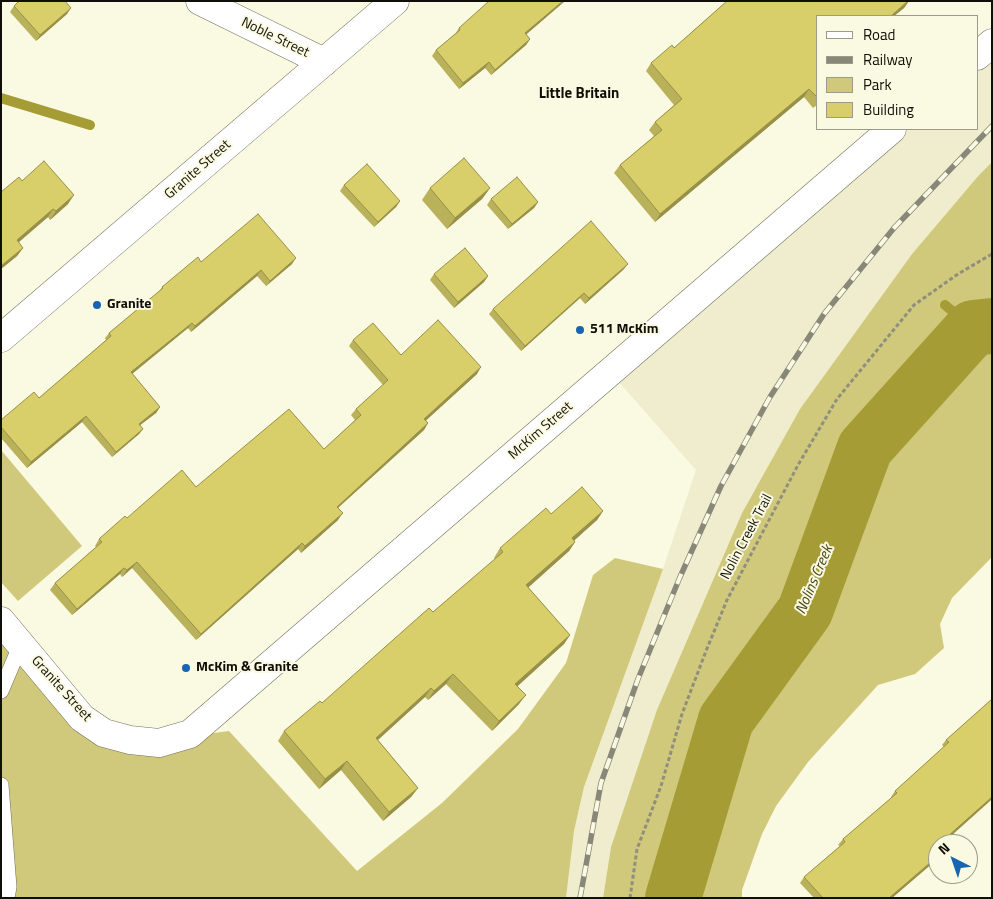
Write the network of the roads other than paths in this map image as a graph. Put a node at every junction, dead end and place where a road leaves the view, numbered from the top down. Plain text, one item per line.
1 (200, 1) edge
2 (395, 1) edge
3 (992, 43) edge
4 (978, 55) edge
5 (324, 62) junction
6 (891, 130) edge
7 (1, 338) edge
8 (1, 621) edge
9 (20, 644) junction
10 (1, 691) edge
11 (190, 734) joint
12 (1, 785) edge
13 (7, 898) edge

1 - 5 street, Noble Street
2 - 5 street, Granite Street
3 - 4 street
5 - 7 street, Granite Street
6 - 11 street, McKim Street
8 - 9 street, Granite Street
9 - 10 lane
9 - 11 street, Granite Street
12 - 13 lane

